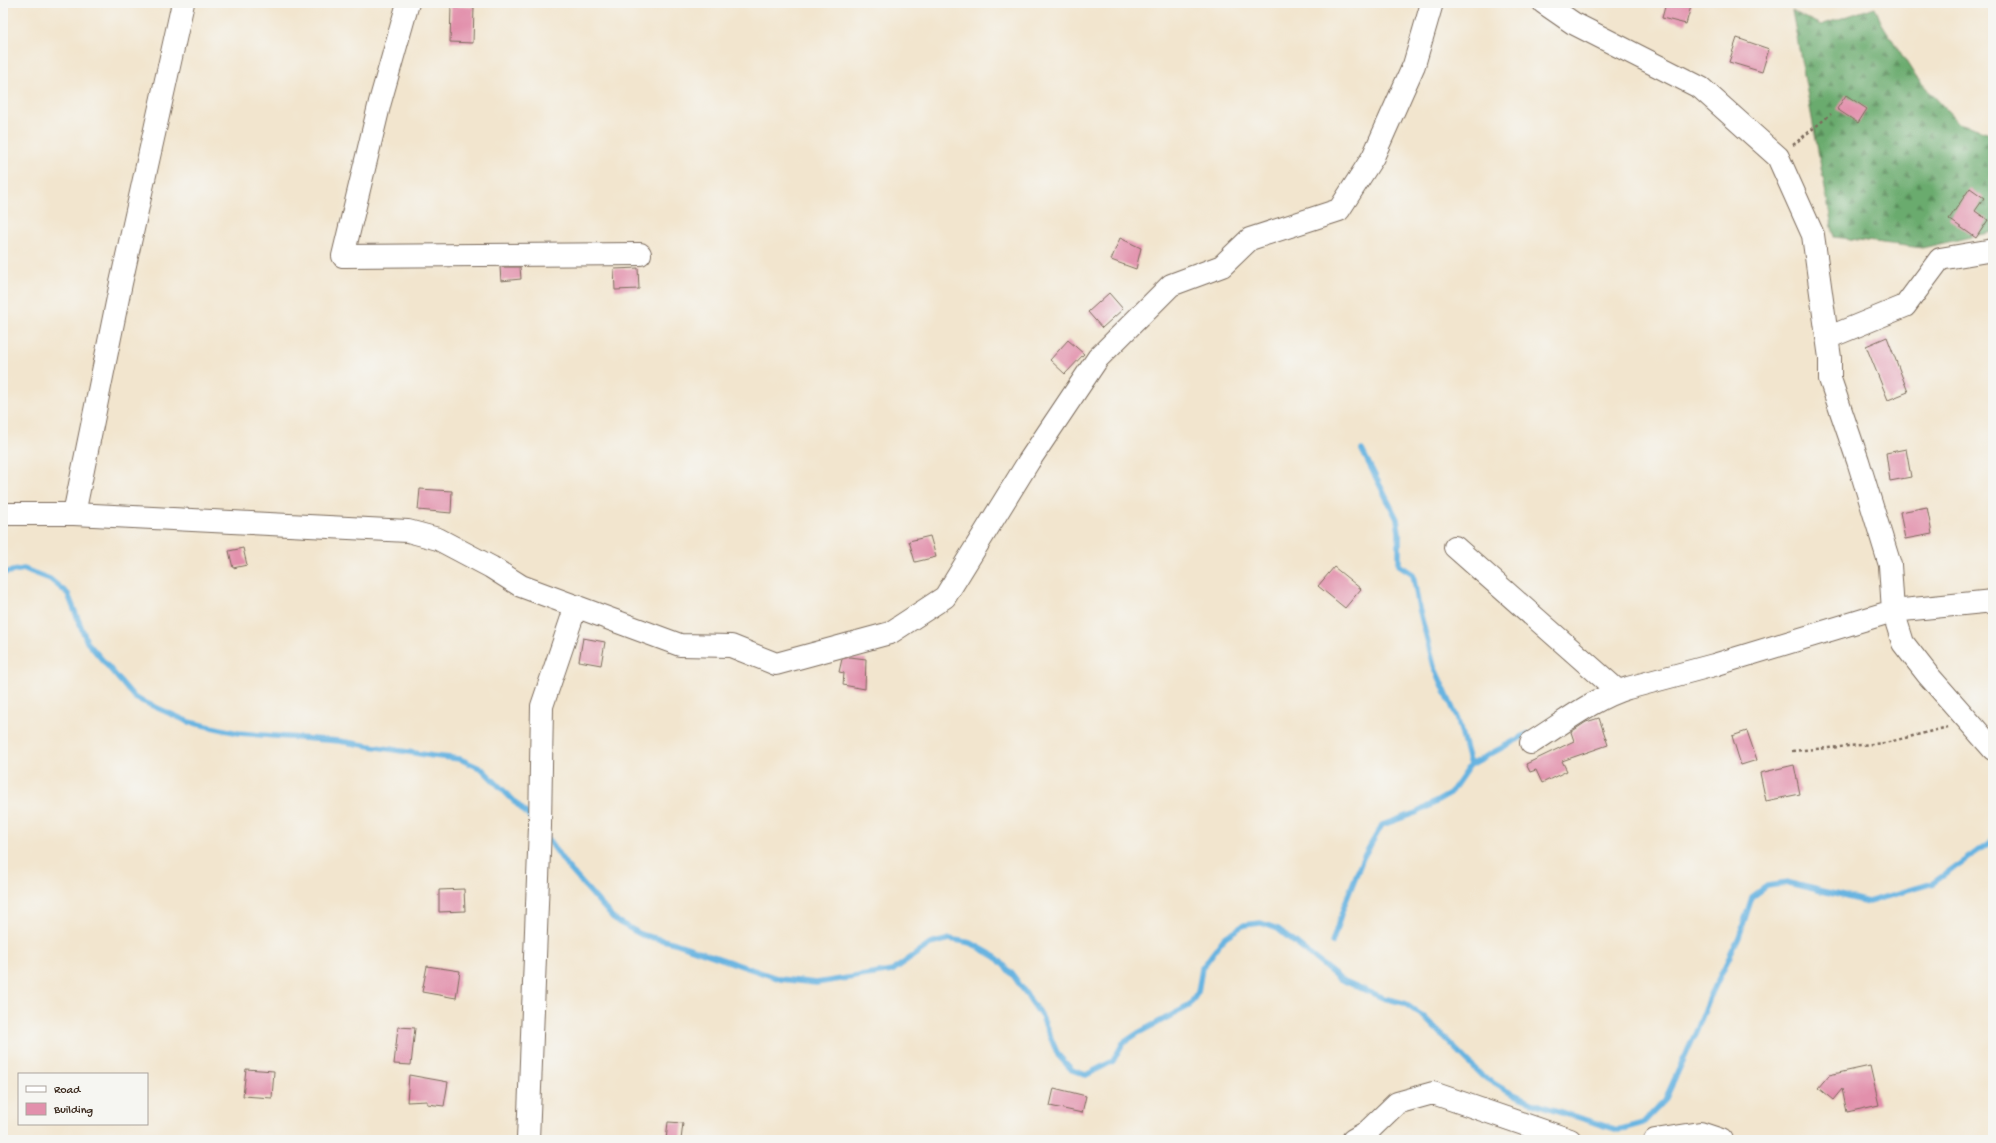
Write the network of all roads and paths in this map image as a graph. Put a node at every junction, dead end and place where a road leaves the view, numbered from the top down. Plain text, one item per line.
1 (183, 3) edge
2 (408, 3) edge
3 (1432, 3) edge
4 (1544, 3) edge
5 (1831, 114) dead end
6 (1778, 157) junction
7 (1993, 250) edge
8 (640, 254) dead end
9 (1827, 338) junction
10 (3, 514) edge
11 (74, 514) junction
12 (1455, 547) dead end
13 (1993, 601) edge
14 (576, 606) junction
15 (1893, 611) junction
16 (1618, 691) junction
17 (1970, 722) junction
18 (1531, 743) dead end
19 (1993, 749) edge
20 (1792, 751) dead end
21 (528, 1140) edge
22 (1353, 1140) edge
23 (1570, 1140) edge
24 (1655, 1140) edge
25 (1721, 1140) edge

1 - 11 street
2 - 8 street
3 - 14 street
4 - 6 street
5 - 6 path
6 - 9 street
7 - 9 street
9 - 15 street
10 - 11 street
11 - 14 street
12 - 16 street
13 - 15 street
14 - 21 street
15 - 16 street
15 - 17 street
16 - 18 street
17 - 19 street
17 - 20 path
22 - 23 street
24 - 25 street

